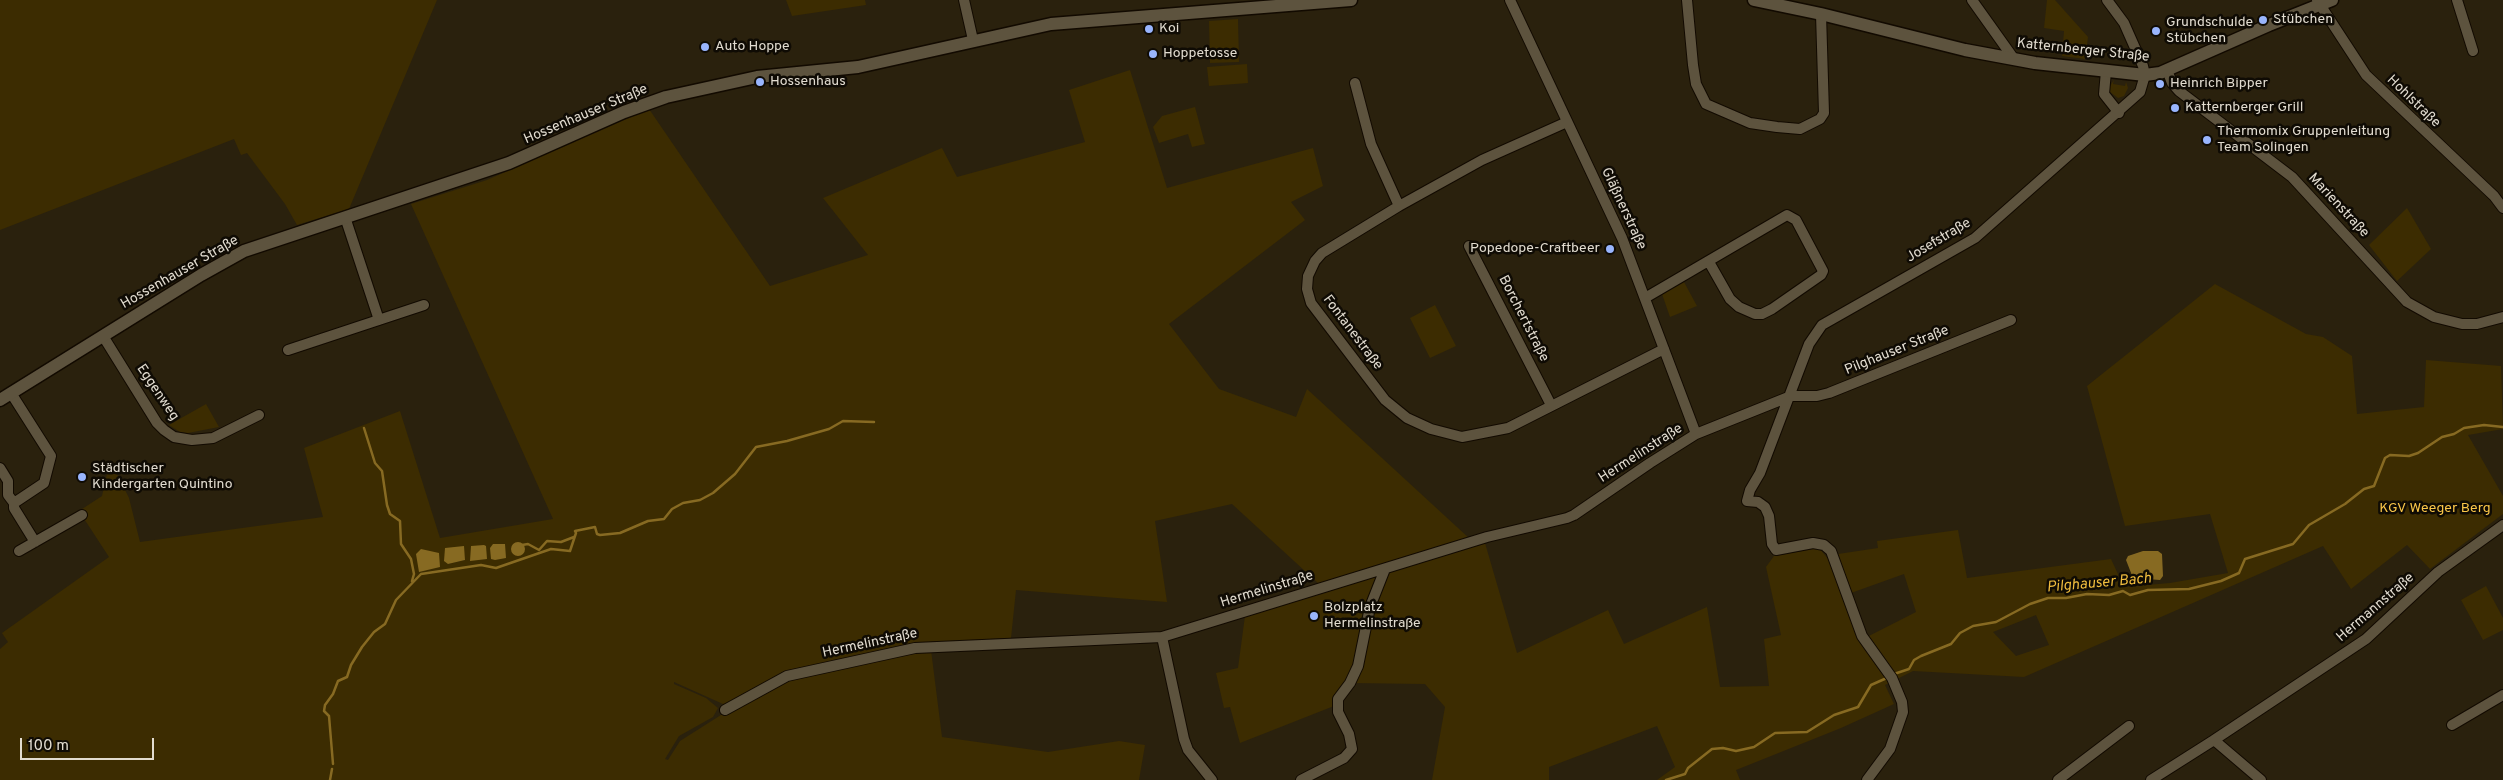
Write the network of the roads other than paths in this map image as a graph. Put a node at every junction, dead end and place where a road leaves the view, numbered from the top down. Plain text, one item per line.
1 (964, 0) edge
2 (1351, 0) edge
3 (1510, 0) edge
4 (1687, 0) edge
5 (1757, 0) edge
6 (1972, 0) edge
7 (2107, 0) edge
8 (2332, 0) edge
9 (2456, 0) edge
10 (1303, 2) edge
11 (2318, 2) edge
12 (1821, 14) junction
13 (973, 40) junction
14 (2473, 51) dead end
15 (2014, 59) junction
16 (2167, 70) junction
17 (2106, 71) junction
18 (2145, 75) junction
19 (1355, 84) dead end
20 (2118, 113) junction
21 (1568, 122) junction
22 (1399, 206) junction
23 (2503, 208) edge
24 (345, 217) junction
25 (1469, 246) dead end
26 (1709, 262) junction
27 (1645, 298) junction
28 (424, 306) dead end
29 (2503, 317) edge
30 (379, 320) junction
31 (2011, 320) dead end
32 (103, 336) junction
33 (1664, 349) junction
34 (288, 350) dead end
35 (6, 396) edge
36 (1790, 396) junction
37 (1552, 405) junction
38 (259, 414) dead end
39 (1696, 434) junction
40 (0, 468) edge
41 (14, 503) junction
42 (82, 515) dead end
43 (2503, 526) edge
44 (35, 542) junction
45 (19, 551) dead end
46 (1384, 570) junction
47 (1162, 637) junction
48 (2503, 695) edge
49 (725, 710) dead end
50 (2452, 725) dead end
51 (2129, 726) dead end
52 (2214, 740) junction
53 (1212, 780) edge
54 (1301, 780) edge
55 (1867, 780) edge
56 (2058, 780) edge
57 (2152, 780) edge
58 (2261, 780) edge

1 - 13 street
2 - 10 street, Hossenhauser Straße
3 - 21 street, Gläßnerstraße
4 - 12 street
5 - 12 street, Katternberger Straße
6 - 15 street
7 - 18 street
8 - 11 street, Katternberger Straße
9 - 14 street
10 - 13 street, Hossenhauser Straße
11 - 16 street, Katternberger Straße
11 - 23 street, Hohlstraße
12 - 15 street, Katternberger Straße
13 - 24 street, Hossenhauser Straße
15 - 17 street, Katternberger Straße
16 - 18 street, Katternberger Straße
16 - 29 street, Marienstraße
17 - 18 street, Katternberger Straße
17 - 20 street
18 - 20 street, Josefstraße
19 - 22 street
20 - 36 street, Josefstraße
21 - 22 street, Fontanestraße
21 - 27 street, Gläßnerstraße
22 - 37 street, Fontanestraße
24 - 30 street
24 - 32 street, Hossenhauser Straße
25 - 37 street, Borchertstraße
26 - 26 street
26 - 27 street
27 - 33 street, Gläßnerstraße
28 - 30 street
30 - 34 street
31 - 36 street, Pilghauser Straße
32 - 35 street, Hossenhauser Straße
32 - 38 street, Eggenweg
33 - 37 street, Fontanestraße
33 - 39 street, Gläßnerstraße
35 - 41 street
36 - 39 street, Hermelinstraße
36 - 55 street, Josefstraße
39 - 46 street, Hermelinstraße
40 - 41 street
41 - 44 street
42 - 44 street
43 - 52 street, Hermannstraße
44 - 45 street
46 - 47 street, Hermelinstraße
46 - 54 street
47 - 49 street, Hermelinstraße
47 - 53 street
48 - 50 street
51 - 56 street
52 - 57 street, Hermannstraße
52 - 58 street

